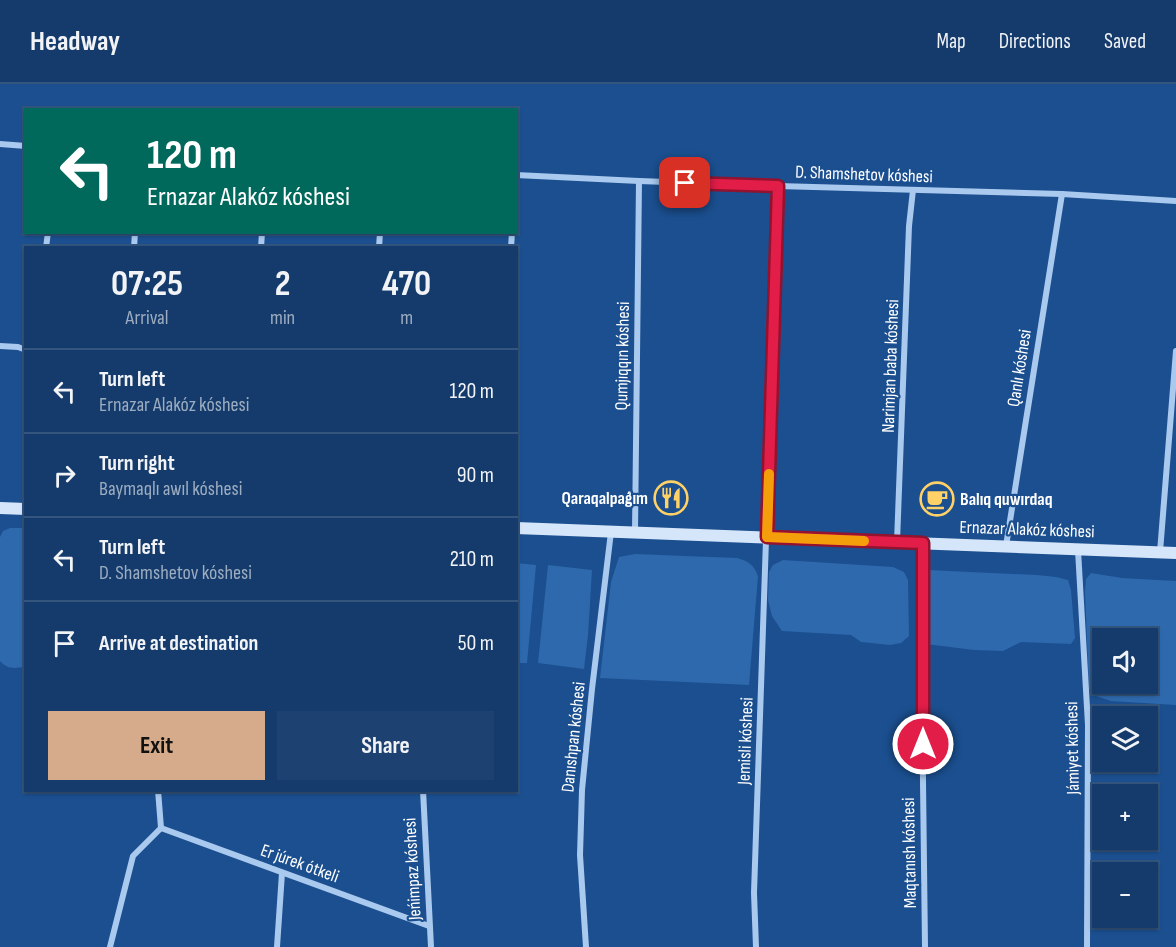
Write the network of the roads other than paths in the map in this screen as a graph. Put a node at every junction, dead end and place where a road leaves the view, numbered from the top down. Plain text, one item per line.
1 (0, 144) edge
2 (24, 146) edge
3 (518, 175) edge
4 (639, 181) junction
5 (778, 186) junction
6 (913, 190) junction
7 (1062, 194) junction
8 (1176, 201) edge
9 (0, 346) edge
10 (24, 349) edge
11 (1176, 351) edge
12 (0, 508) edge
13 (24, 509) edge
14 (518, 528) edge
15 (611, 532) junction
16 (635, 532) junction
17 (767, 537) junction
18 (897, 542) junction
19 (923, 543) junction
20 (1006, 546) junction
21 (1078, 549) junction
22 (1160, 553) junction
23 (1176, 553) edge
24 (158, 792) edge
25 (423, 792) edge
26 (161, 828) junction
27 (282, 873) junction
28 (429, 926) junction
29 (110, 947) edge
30 (277, 947) edge
31 (431, 947) edge
32 (586, 947) edge
33 (756, 947) edge
34 (925, 947) edge
35 (1087, 947) edge

1 - 2 street
3 - 4 street, D. Shamshetov kóshesi
4 - 5 street, D. Shamshetov kóshesi
4 - 16 street, Qumjıqqın kóshesi
5 - 6 street, D. Shamshetov kóshesi
5 - 17 street, Jemisli kóshesi
6 - 7 street, D. Shamshetov kóshesi
6 - 18 street, Narimjan baba kóshesi
7 - 8 street, D. Shamshetov kóshesi
7 - 20 street, Qanlı kóshesi
9 - 10 street
11 - 22 street
12 - 13 main road
14 - 15 main road, Ernazar Alakóz kóshesi
15 - 16 main road, Ernazar Alakóz kóshesi
15 - 32 street, Danıshpan kóshesi
16 - 17 main road, Ernazar Alakóz kóshesi
17 - 18 main road, Ernazar Alakóz kóshesi
17 - 33 street, Jemisli kóshesi
18 - 19 main road, Ernazar Alakóz kóshesi
19 - 20 main road, Ernazar Alakóz kóshesi
19 - 34 street, Maqtanısh kóshesi
20 - 21 main road, Ernazar Alakóz kóshesi
21 - 22 main road, Ernazar Alakóz kóshesi
21 - 35 street, Jámiyet kóshesi
22 - 23 main road, Ernazar Alakóz kóshesi
24 - 26 street
25 - 28 street, Jeńimpaz kóshesi
26 - 27 street, Er júrek ótkeli
26 - 29 street
27 - 28 street, Er júrek ótkeli
27 - 30 street
28 - 31 street, Jeńimpaz kóshesi

